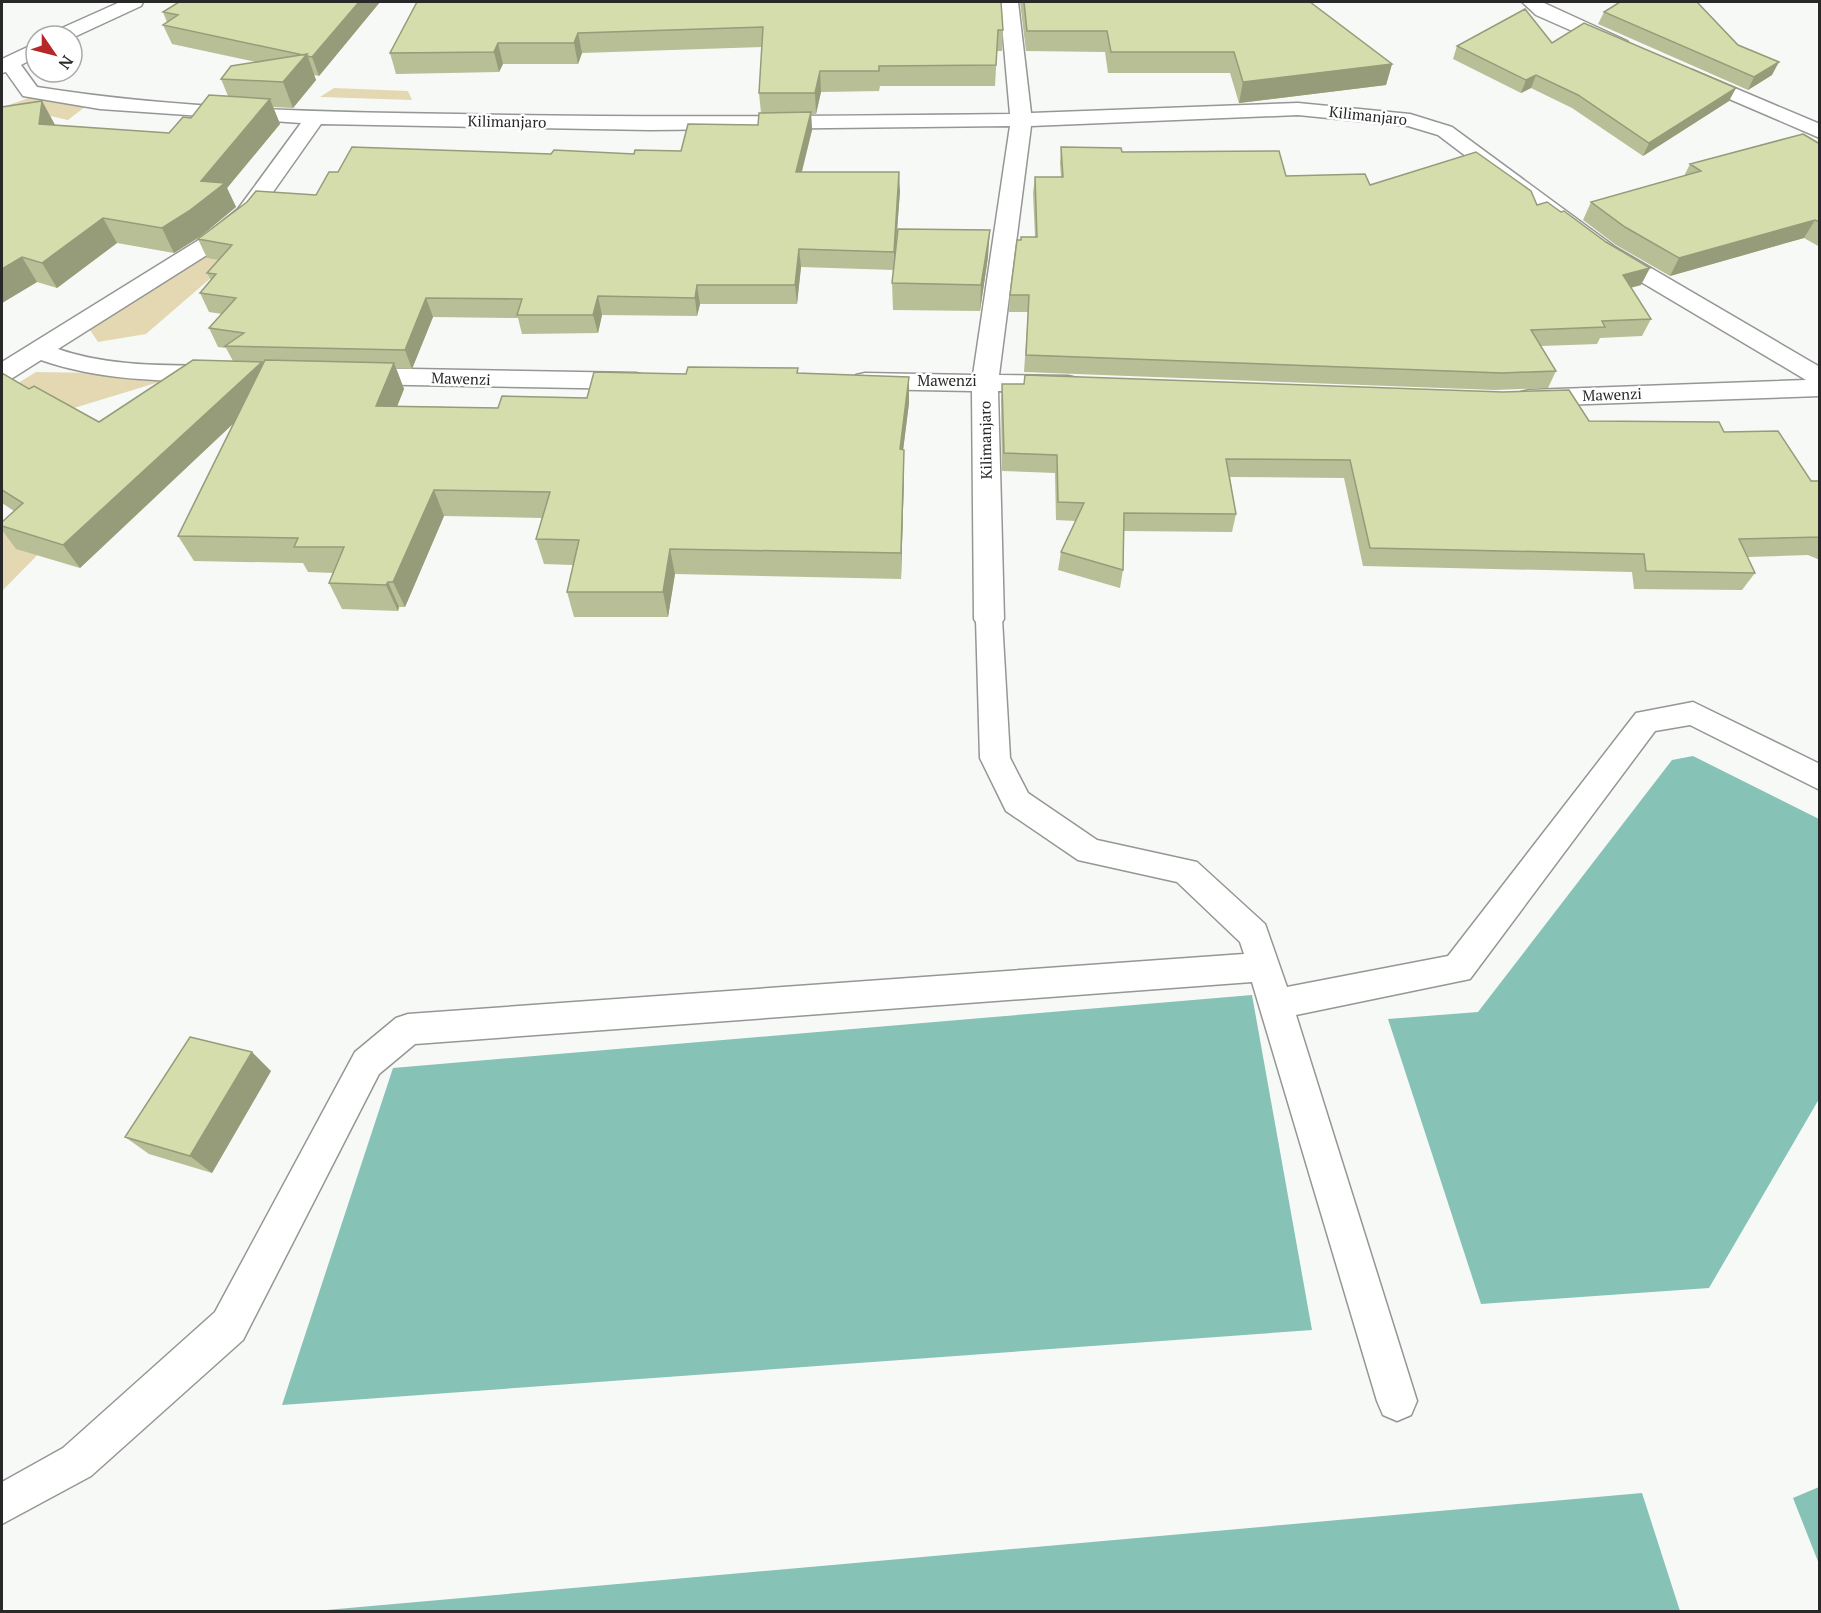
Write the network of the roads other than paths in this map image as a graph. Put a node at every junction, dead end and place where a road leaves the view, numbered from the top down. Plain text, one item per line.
1 (134, 2) edge
2 (1009, 2) edge
3 (1531, 2) edge
4 (84, 25) edge
5 (1635, 51) edge
6 (24, 55) edge
7 (6, 64) edge
8 (1676, 69) edge
9 (315, 118) junction
10 (1021, 120) junction
11 (1820, 132) edge
12 (40, 351) junction
13 (2, 373) edge
14 (243, 375) edge
15 (332, 376) edge
16 (1820, 378) edge
17 (657, 381) edge
18 (844, 381) edge
19 (985, 381) junction
20 (1093, 385) edge
21 (1820, 388) edge
22 (1507, 399) edge
23 (989, 619) joint
24 (1820, 778) edge
25 (1264, 967) junction
26 (1275, 1004) junction
27 (1397, 1401) dead end
28 (2, 1504) edge

1 - 4 street
2 - 10 street, Kilimanjaro
3 - 5 street
6 - 7 street
7 - 9 street, Kilimanjaro
8 - 11 street
9 - 10 street, Kilimanjaro
9 - 12 street
10 - 16 street, Kilimanjaro
10 - 19 street, Kilimanjaro
12 - 13 street
12 - 14 street
15 - 17 street, Mawenzi
18 - 19 street, Mawenzi
19 - 20 street, Mawenzi
19 - 23 street, Kilimanjaro
21 - 22 street, Mawenzi
23 - 25 lane
24 - 26 lane
25 - 26 lane
25 - 28 lane
26 - 27 lane

